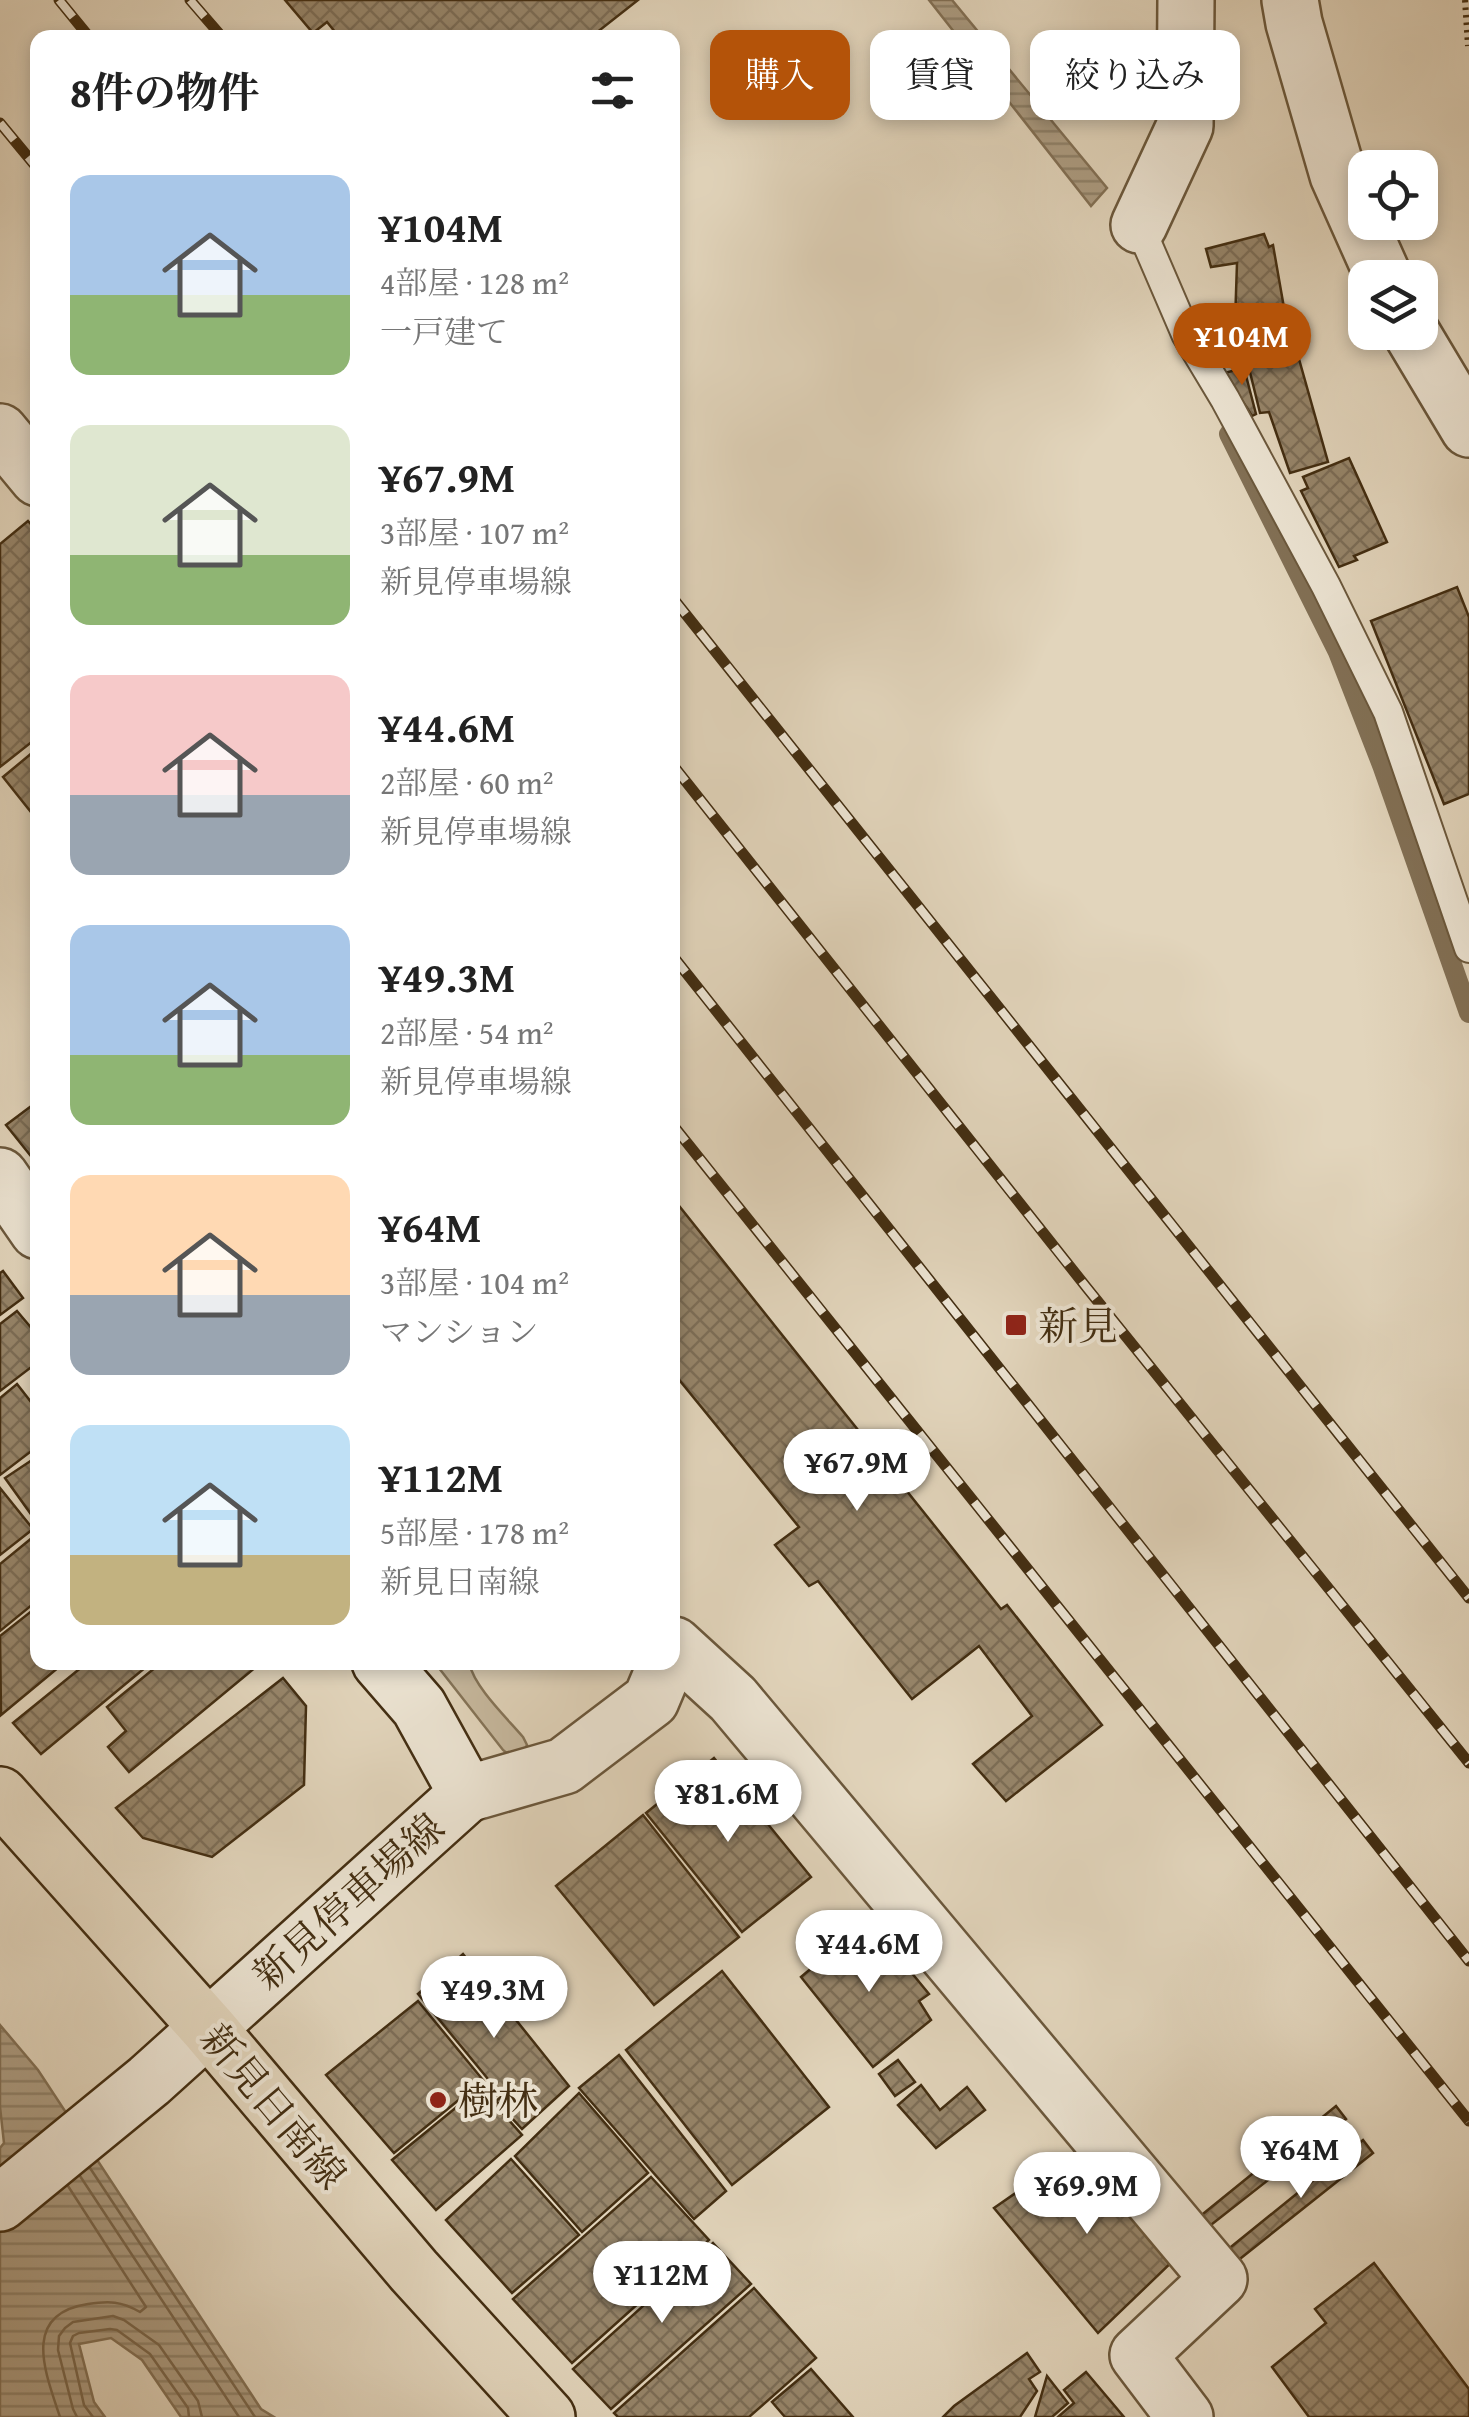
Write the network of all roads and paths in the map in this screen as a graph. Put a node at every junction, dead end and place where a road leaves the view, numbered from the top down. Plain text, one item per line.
1 (1186, 0) edge
2 (1290, 0) edge
3 (1465, 0) edge
4 (1468, 46) edge
5 (1138, 225) joint
6 (1376, 260) edge
7 (1422, 350) edge
8 (1469, 428) edge
9 (0, 432) edge
10 (30, 468) edge
11 (1469, 948) edge
12 (0, 1176) edge
13 (30, 1219) edge
14 (680, 1656) edge
15 (387, 1670) edge
16 (663, 1670) edge
17 (0, 1794) edge
18 (467, 1794) junction
19 (208, 2028) junction
20 (0, 2203) edge
21 (547, 2417) edge
22 (1185, 2417) edge

1 - 5 street
2 - 6 street
3 - 4 path
5 - 11 lane
7 - 8 street
9 - 10 street
12 - 13 street
14 - 22 street
15 - 18 street
16 - 18 street
17 - 19 main road, 新見日南線
18 - 19 street, 新見停車場線
19 - 20 street, 新見停車場線
19 - 21 main road, 新見日南線

